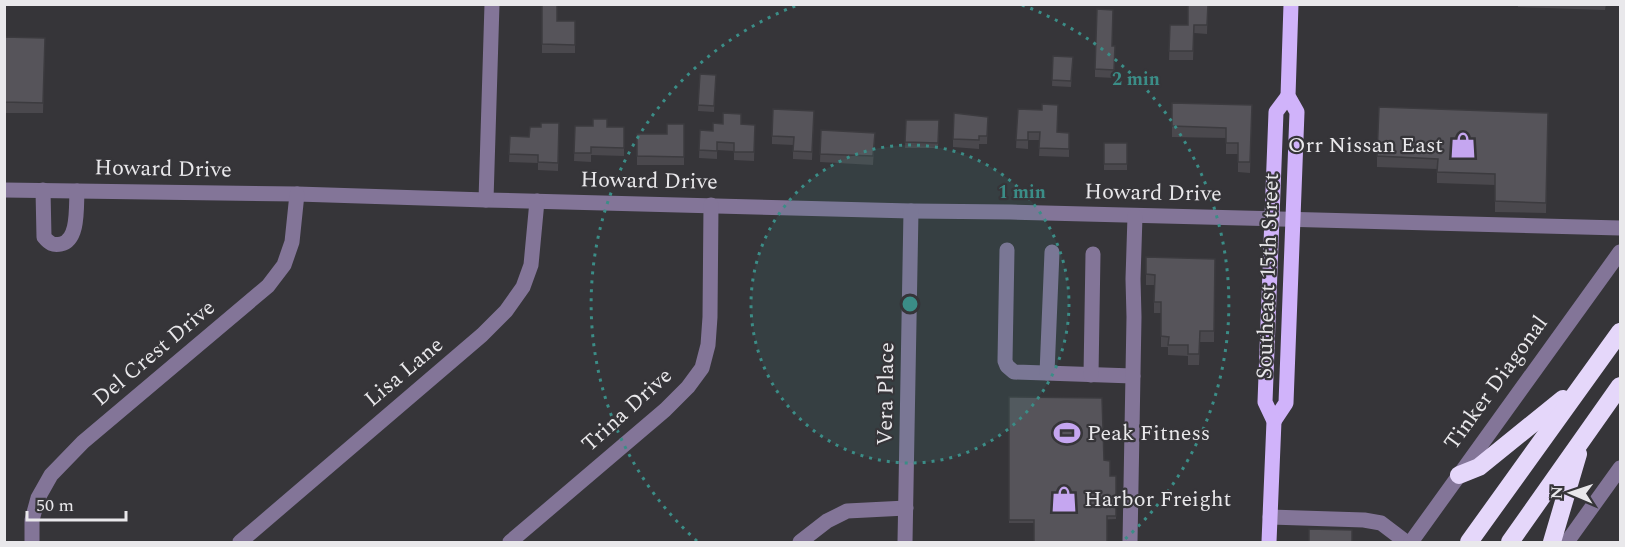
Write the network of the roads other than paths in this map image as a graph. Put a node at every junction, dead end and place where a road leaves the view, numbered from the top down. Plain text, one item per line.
1 (492, 4) edge
2 (1291, 4) edge
3 (1288, 96) junction
4 (4, 190) edge
5 (43, 190) junction
6 (77, 191) junction
7 (297, 194) junction
8 (486, 200) junction
9 (537, 201) junction
10 (711, 205) junction
11 (912, 211) junction
12 (1136, 216) junction
13 (1272, 218) junction
14 (1293, 219) junction
15 (1620, 228) edge
16 (1007, 250) dead end
17 (1052, 252) dead end
18 (1620, 252) edge
19 (1093, 254) dead end
20 (1620, 332) edge
21 (1047, 373) junction
22 (1091, 375) junction
23 (1133, 376) junction
24 (1583, 383) junction
25 (1620, 386) edge
26 (1274, 421) junction
27 (1582, 441) junction
28 (1620, 468) edge
29 (1459, 475) junction
30 (906, 508) junction
31 (1270, 517) junction
32 (32, 543) edge
33 (240, 543) edge
34 (510, 543) edge
35 (800, 543) edge
36 (905, 543) edge
37 (1130, 543) edge
38 (1269, 543) edge
39 (1406, 543) edge
40 (1411, 543) edge
41 (1469, 543) edge
42 (1510, 543) edge
43 (1552, 543) edge
44 (1568, 543) edge

1 - 8 street
2 - 3 main road, Southeast 15th Street
3 - 13 main road, Southeast 15th Street
3 - 14 main road, Southeast 15th Street
4 - 5 street, Howard Drive
5 - 6 street, Howard Drive
5 - 6 street
6 - 7 street, Howard Drive
7 - 8 street, Howard Drive
7 - 32 street, Del Crest Drive
8 - 9 street, Howard Drive
9 - 10 street, Howard Drive
9 - 33 street, Lisa Lane
10 - 11 street, Howard Drive
10 - 34 street, Trina Drive
11 - 12 street, Howard Drive
11 - 30 street, Vera Place
12 - 13 street, Howard Drive
12 - 23 street
13 - 14 street, Howard Drive
13 - 26 main road, Southeast 15th Street
14 - 15 street, Howard Drive
14 - 26 main road, Southeast 15th Street
16 - 21 street
17 - 21 street
18 - 29 street, Tinker Diagonal
19 - 22 street
20 - 24 highway
21 - 22 street
22 - 23 street
23 - 37 street
24 - 29 highway
24 - 41 highway
25 - 27 highway
26 - 31 main road, Southeast 15th Street
27 - 42 highway
27 - 43 highway
28 - 44 street
29 - 40 street, Tinker Diagonal
30 - 35 street
30 - 36 street, Vera Place
31 - 38 main road, Southeast 15th Street
31 - 39 street

